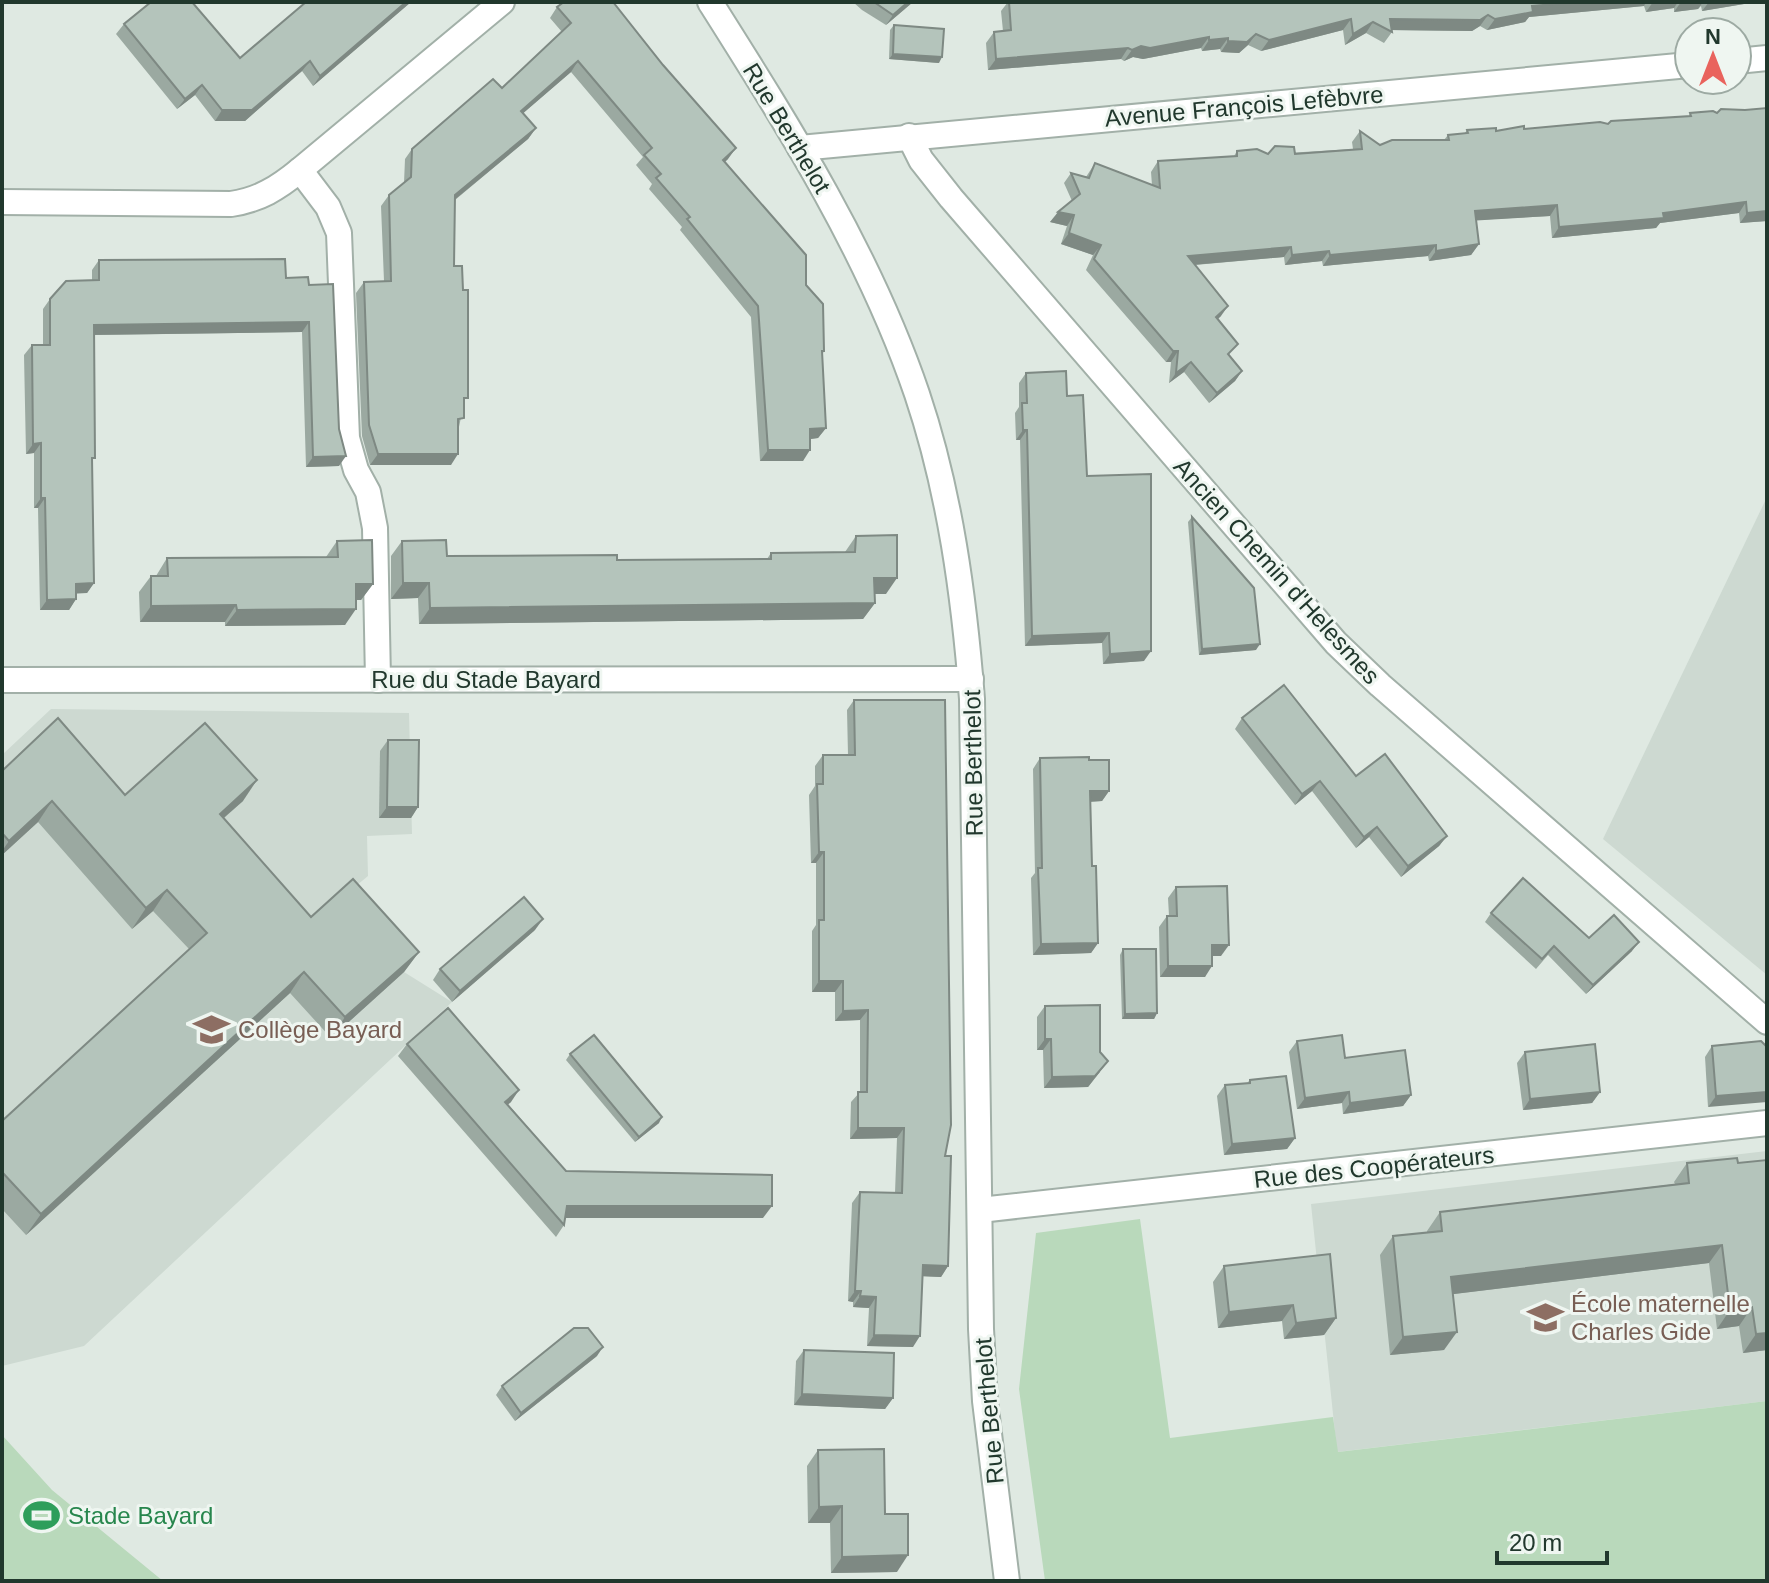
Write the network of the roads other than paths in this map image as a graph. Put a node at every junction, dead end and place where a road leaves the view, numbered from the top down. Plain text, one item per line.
1 (502, 2) edge
2 (710, 2) edge
3 (1673, 66) edge
4 (909, 136) junction
5 (800, 148) junction
6 (300, 170) junction
7 (2, 202) edge
8 (971, 679) junction
9 (2, 680) edge
10 (378, 680) junction
11 (1767, 1022) edge
12 (1767, 1123) edge
13 (980, 1210) junction
14 (1007, 1581) edge

1 - 6 street
2 - 5 street, Rue Berthelot
3 - 4 street, Avenue François Lefèbvre
4 - 5 street, Avenue François Lefèbvre
4 - 11 street, Ancien Chemin d'Helesmes
5 - 8 street, Rue Berthelot
6 - 7 street
6 - 10 street
8 - 10 street, Rue du Stade Bayard
8 - 13 street, Rue Berthelot
9 - 10 street, Rue du Stade Bayard
12 - 13 street, Rue des Coopérateurs
13 - 14 street, Rue Berthelot

